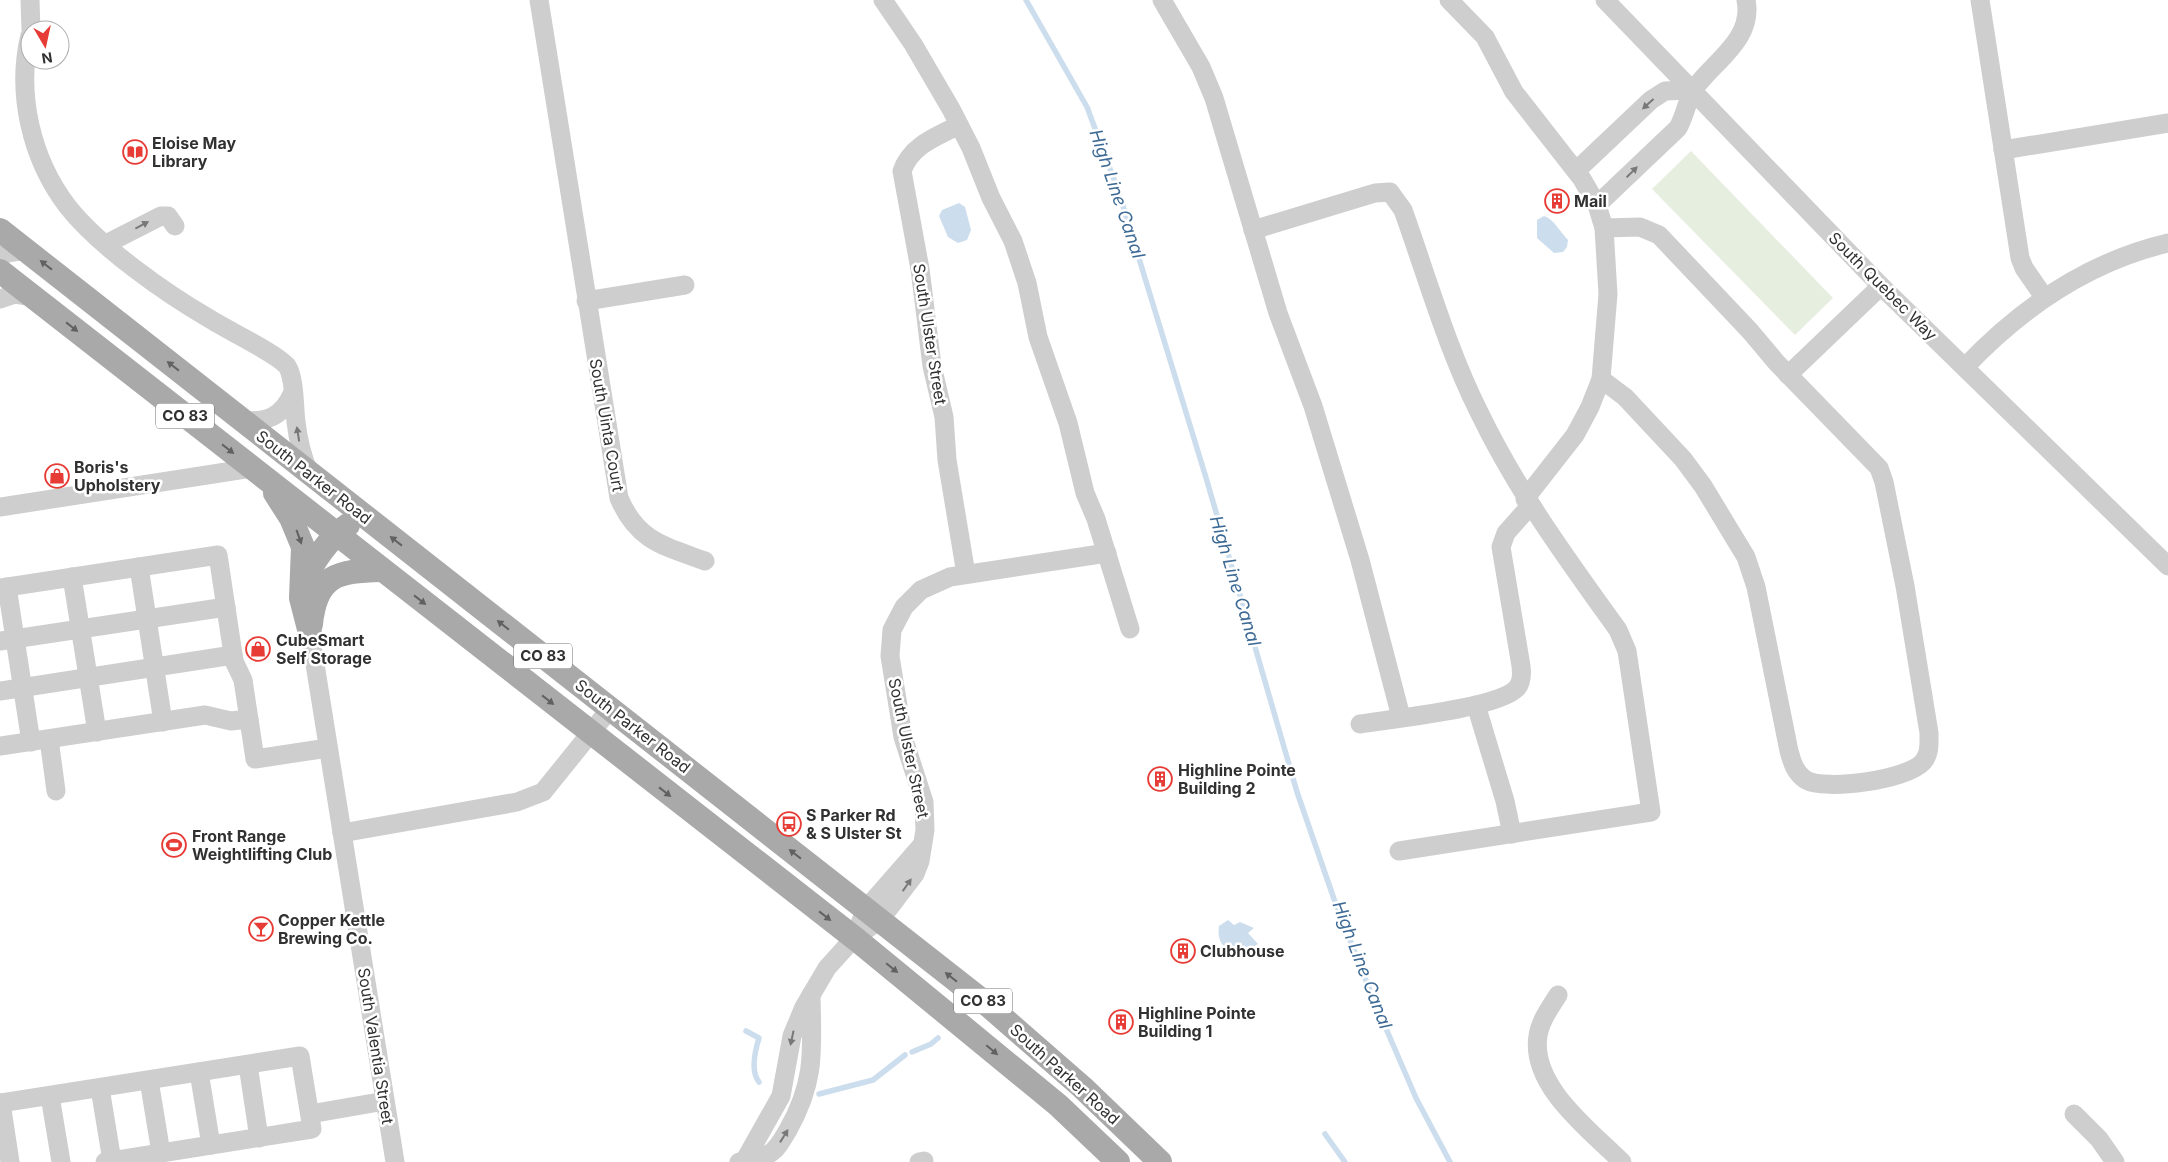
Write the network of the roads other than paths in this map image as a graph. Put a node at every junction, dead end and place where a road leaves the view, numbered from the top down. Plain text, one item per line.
1 (30, 0) edge
2 (540, 0) edge
3 (883, 0) edge
4 (1162, 0) edge
5 (1449, 0) edge
6 (1605, 0) edge
7 (1746, 0) edge
8 (1980, 0) edge
9 (31, 20) edge
10 (26, 70) edge
11 (1692, 90) junction
12 (2168, 123) edge
13 (959, 125) junction
14 (2003, 150) junction
15 (1576, 171) junction
16 (1597, 205) junction
17 (175, 226) dead end
18 (1604, 228) junction
19 (0, 230) edge
20 (1253, 230) junction
21 (2168, 243) edge
22 (106, 244) junction
23 (26, 250) junction
24 (0, 257) edge
25 (0, 271) edge
26 (685, 285) dead end
27 (1881, 286) junction
28 (34, 297) junction
29 (2044, 297) junction
30 (0, 300) edge
31 (586, 301) junction
32 (1964, 367) junction
33 (1788, 375) junction
34 (1601, 379) junction
35 (292, 394) junction
36 (241, 420) junction
37 (309, 473) junction
38 (260, 474) junction
39 (1528, 502) junction
40 (0, 507) edge
41 (369, 520) junction
42 (336, 534) junction
43 (1107, 553) junction
44 (705, 561) dead end
45 (2168, 566) edge
46 (139, 567) junction
47 (382, 570) junction
48 (966, 574) junction
49 (72, 577) junction
50 (3, 588) edge
51 (301, 592) junction
52 (226, 607) junction
53 (148, 618) junction
54 (81, 629) junction
55 (1130, 629) dead end
56 (310, 634) junction
57 (7, 640) edge
58 (233, 654) junction
59 (155, 667) junction
60 (89, 677) junction
61 (22, 688) junction
62 (0, 691) edge
63 (1476, 705) junction
64 (610, 709) junction
65 (1401, 717) junction
66 (249, 719) junction
67 (163, 722) junction
68 (1360, 724) dead end
69 (98, 732) junction
70 (591, 733) junction
71 (49, 739) junction
72 (31, 742) junction
73 (0, 746) edge
74 (328, 748) junction
75 (56, 791) dead end
76 (342, 833) junction
77 (1512, 834) junction
78 (1399, 852) dead end
79 (873, 914) junction
80 (854, 938) junction
81 (1558, 995) dead end
82 (248, 1064) junction
83 (199, 1072) junction
84 (149, 1080) junction
85 (100, 1088) junction
86 (50, 1096) junction
87 (385, 1101) junction
88 (0, 1103) edge
89 (310, 1114) junction
90 (2074, 1114) dead end
91 (259, 1138) junction
92 (211, 1145) junction
93 (161, 1153) junction
94 (108, 1161) edge
95 (743, 1161) edge
96 (10, 1162) edge
97 (61, 1162) edge
98 (395, 1162) edge
99 (1118, 1162) edge
100 (1160, 1162) edge
101 (1622, 1162) edge
102 (2115, 1162) edge

1 - 9 street
2 - 31 street, South Uinta Court
3 - 13 street
4 - 20 street
5 - 15 street
6 - 11 street, South Quebec Way
7 - 11 street
8 - 14 street
10 - 22 street
11 -> 15 street
16 -> 11 street
11 - 27 street, South Quebec Way
12 - 14 street
13 - 43 street
13 - 48 street, South Ulster Street
14 - 29 street
15 - 16 street
16 - 18 street
22 -> 17 street
18 - 33 street
18 - 34 street
19 - 23 main road, South Parker Road / CO 83
20 - 39 street
20 - 65 street
21 - 29 street
22 - 35 street
23 - 24 street
36 -> 23 main road, South Parker Road / CO 83
25 - 28 main road, South Parker Road / CO 83
26 - 31 street
27 - 32 street, South Quebec Way
27 - 33 street
28 - 30 street
28 -> 38 main road, South Parker Road / CO 83
29 - 32 street
31 - 44 street, South Uinta Court
32 - 45 street, South Quebec Way
33 - 34 street
34 - 39 street
35 - 36 street
37 -> 35 street
36 - 37 main road, South Parker Road / CO 83
37 - 41 main road, South Parker Road / CO 83
38 - 40 street
38 - 42 main road, South Parker Road / CO 83
38 -> 51 main road
39 - 63 street
39 - 77 street
41 - 42 main road
64 -> 41 main road, South Parker Road / CO 83
42 - 47 main road, South Parker Road / CO 83
42 - 51 main road
43 - 48 street, South Ulster Street
43 - 55 street
46 - 49 street
46 - 52 street
46 - 53 street
47 - 56 main road
47 -> 70 main road, South Parker Road / CO 83
48 - 79 street, South Ulster Street
49 - 50 street
49 - 54 street
50 - 57 street
51 - 56 main road
52 - 53 street
52 - 58 street
53 - 54 street
53 - 59 street
54 - 57 street
54 - 60 street
56 - 74 street, South Valentia Street
57 - 61 street
58 - 59 street
58 - 66 street
59 - 60 street
59 - 67 street
60 - 61 street
60 - 69 street
61 - 62 street
61 - 72 street
63 - 65 street
63 - 77 street
64 - 70 street
79 -> 64 main road, South Parker Road / CO 83
65 - 68 street
66 - 67 street
66 - 74 street
67 - 69 street
69 - 71 street
70 - 76 street
70 -> 80 main road, South Parker Road / CO 83
71 - 72 street
71 - 75 street
72 - 73 street
74 - 76 street, South Valentia Street
76 - 87 street, South Valentia Street
77 - 78 street
79 - 80 street, South Ulster Street
100 -> 79 main road, South Parker Road / CO 83
80 - 95 street, South Ulster Street
80 -> 99 main road, South Parker Road / CO 83
81 - 101 street
82 - 83 street
82 - 89 street
82 - 91 street
83 - 84 street
83 - 92 street
84 - 85 street
84 - 93 street
85 - 86 street
85 - 94 street
86 - 88 street
86 - 97 street
87 - 89 street
87 - 98 street, South Valentia Street
88 - 96 street
89 - 91 street
90 - 102 street
91 - 92 street
92 - 93 street
93 - 94 street

